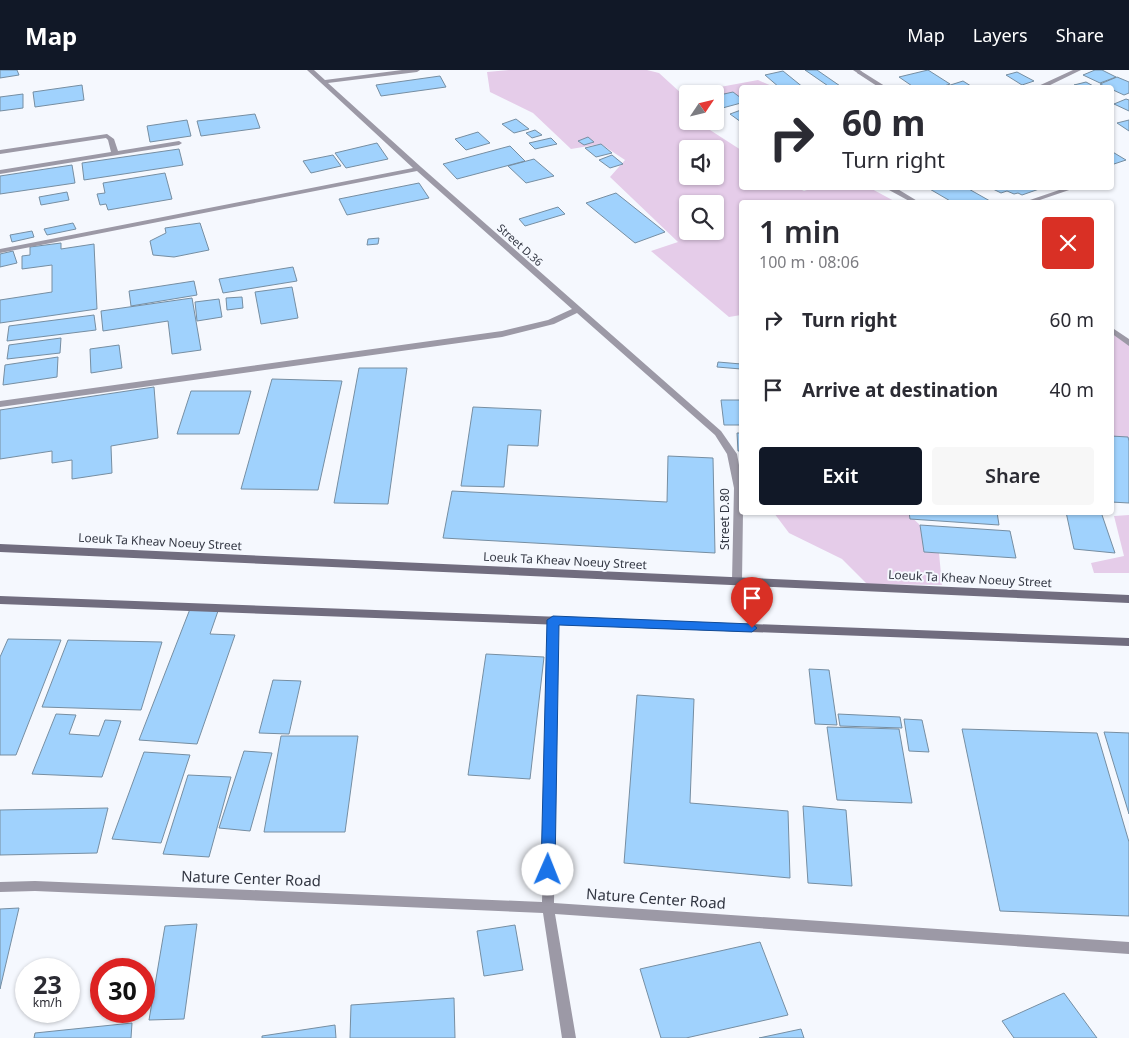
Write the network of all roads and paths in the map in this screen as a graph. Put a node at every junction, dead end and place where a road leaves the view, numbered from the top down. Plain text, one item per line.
1 (310, 70) edge
2 (417, 70) edge
3 (1078, 70) edge
4 (858, 71) edge
5 (323, 82) junction
6 (880, 85) edge
7 (1044, 85) edge
8 (179, 143) dead end
9 (0, 152) edge
10 (116, 153) junction
11 (418, 169) junction
12 (0, 172) edge
13 (895, 190) edge
14 (1065, 190) edge
15 (912, 200) edge
16 (1034, 200) edge
17 (0, 251) edge
18 (577, 310) junction
19 (1114, 331) edge
20 (1129, 343) edge
21 (0, 404) edge
22 (0, 548) edge
23 (737, 581) junction
24 (1129, 599) edge
25 (0, 600) edge
26 (553, 620) junction
27 (1129, 642) edge
28 (0, 887) edge
29 (548, 908) junction
30 (1129, 948) edge
31 (569, 1038) edge

1 - 5 street, Street D.36
2 - 5 street
3 - 7 street
4 - 6 street
5 - 11 street, Street D.36
8 - 10 street
9 - 10 street
10 - 12 street
11 - 17 street
11 - 18 street, Street D.36
13 - 15 street
14 - 16 street
18 - 21 street
18 - 23 street, Street D.80
19 - 20 street
22 - 23 main road, Loeuk Ta Kheav Noeuy Street
23 - 24 main road, Loeuk Ta Kheav Noeuy Street
25 - 26 main road
26 - 27 main road
26 - 29 street
28 - 29 street, Nature Center Road
29 - 30 street, Nature Center Road
29 - 31 street

